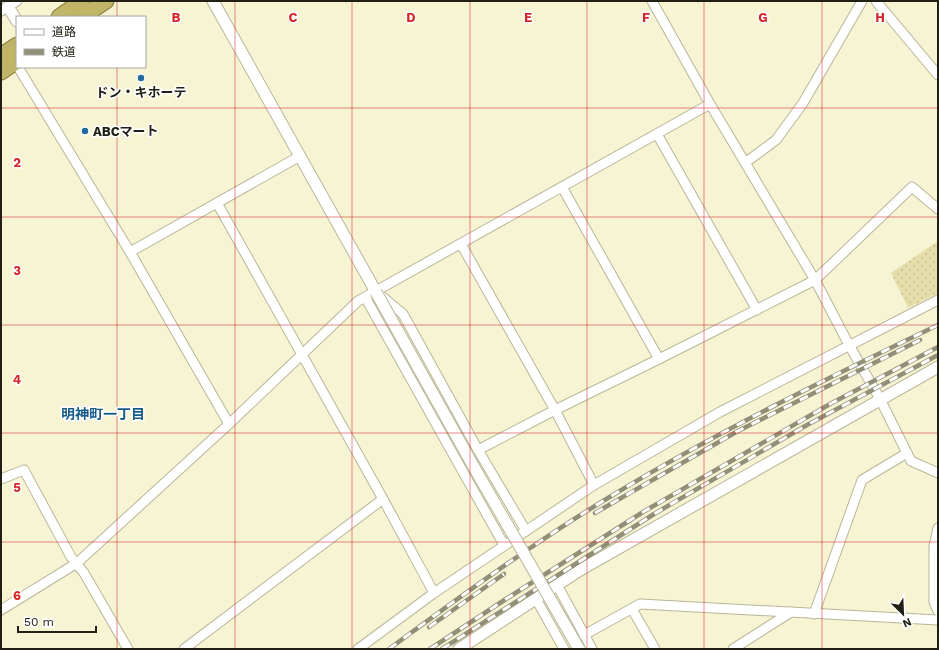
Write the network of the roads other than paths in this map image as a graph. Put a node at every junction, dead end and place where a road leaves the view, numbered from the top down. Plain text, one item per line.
1 (82, 1) edge
2 (106, 1) edge
3 (212, 1) edge
4 (652, 1) edge
5 (862, 1) edge
6 (876, 1) edge
7 (8, 5) edge
8 (60, 16) edge
9 (84, 16) edge
10 (16, 19) edge
11 (16, 46) edge
12 (1, 56) edge
13 (16, 64) edge
14 (19, 68) edge
15 (1, 72) edge
16 (938, 75) edge
17 (710, 104) junction
18 (657, 134) junction
19 (300, 156) junction
20 (745, 163) junction
21 (562, 187) junction
22 (217, 203) junction
23 (938, 209) edge
24 (461, 244) junction
25 (130, 252) junction
26 (815, 280) junction
27 (376, 292) junction
28 (365, 297) junction
29 (938, 300) edge
30 (757, 310) junction
31 (849, 345) junction
32 (302, 354) junction
33 (659, 359) junction
34 (938, 367) edge
35 (880, 399) junction
36 (555, 410) junction
37 (229, 424) junction
38 (478, 450) junction
39 (907, 454) junction
40 (938, 473) edge
41 (1, 479) edge
42 (594, 485) junction
43 (383, 499) junction
44 (938, 528) edge
45 (526, 531) junction
46 (504, 545) junction
47 (77, 564) junction
48 (557, 585) junction
49 (434, 593) junction
50 (536, 599) junction
51 (632, 609) junction
52 (1, 610) edge
53 (938, 611) edge
54 (791, 612) junction
55 (814, 614) junction
56 (938, 620) edge
57 (584, 635) junction
58 (463, 648) edge
59 (128, 649) edge
60 (184, 649) edge
61 (358, 649) edge
62 (564, 649) edge
63 (579, 649) edge
64 (592, 649) edge
65 (655, 649) edge
66 (733, 649) edge

1 - 8 highway
2 - 9 highway
3 - 19 street
4 - 17 street
5 - 20 street
6 - 16 street
7 - 10 street
11 - 12 highway
13 - 15 highway
14 - 25 street
17 - 18 street
17 - 20 street
18 - 21 street
18 - 30 street
19 - 22 street
19 - 27 street
20 - 26 street
21 - 24 street
21 - 33 street
22 - 25 street
22 - 32 street
23 - 26 street
24 - 27 street
24 - 36 street
25 - 37 street
26 - 30 street
26 - 31 street
27 - 28 street
27 - 38 street
27 - 63 street, bridge
28 - 32 street
28 - 46 street
29 - 31 street
30 - 33 street
31 - 35 street
31 - 42 street
32 - 37 street
32 - 43 street
33 - 36 street
34 - 35 street
35 - 39 street
35 - 48 street
36 - 38 street
36 - 42 street
37 - 47 street
38 - 45 street
39 - 40 street
39 - 55 street
41 - 47 street
42 - 45 street
43 - 49 street
43 - 60 street
44 - 53 street
45 - 46 street
46 - 49 street
47 - 52 street
47 - 59 street
48 - 50 street
48 - 57 street
49 - 61 street
50 - 58 street
50 - 62 street
51 - 54 street
51 - 57 street
51 - 65 street
54 - 55 street
54 - 66 street
55 - 56 street
57 - 64 street

